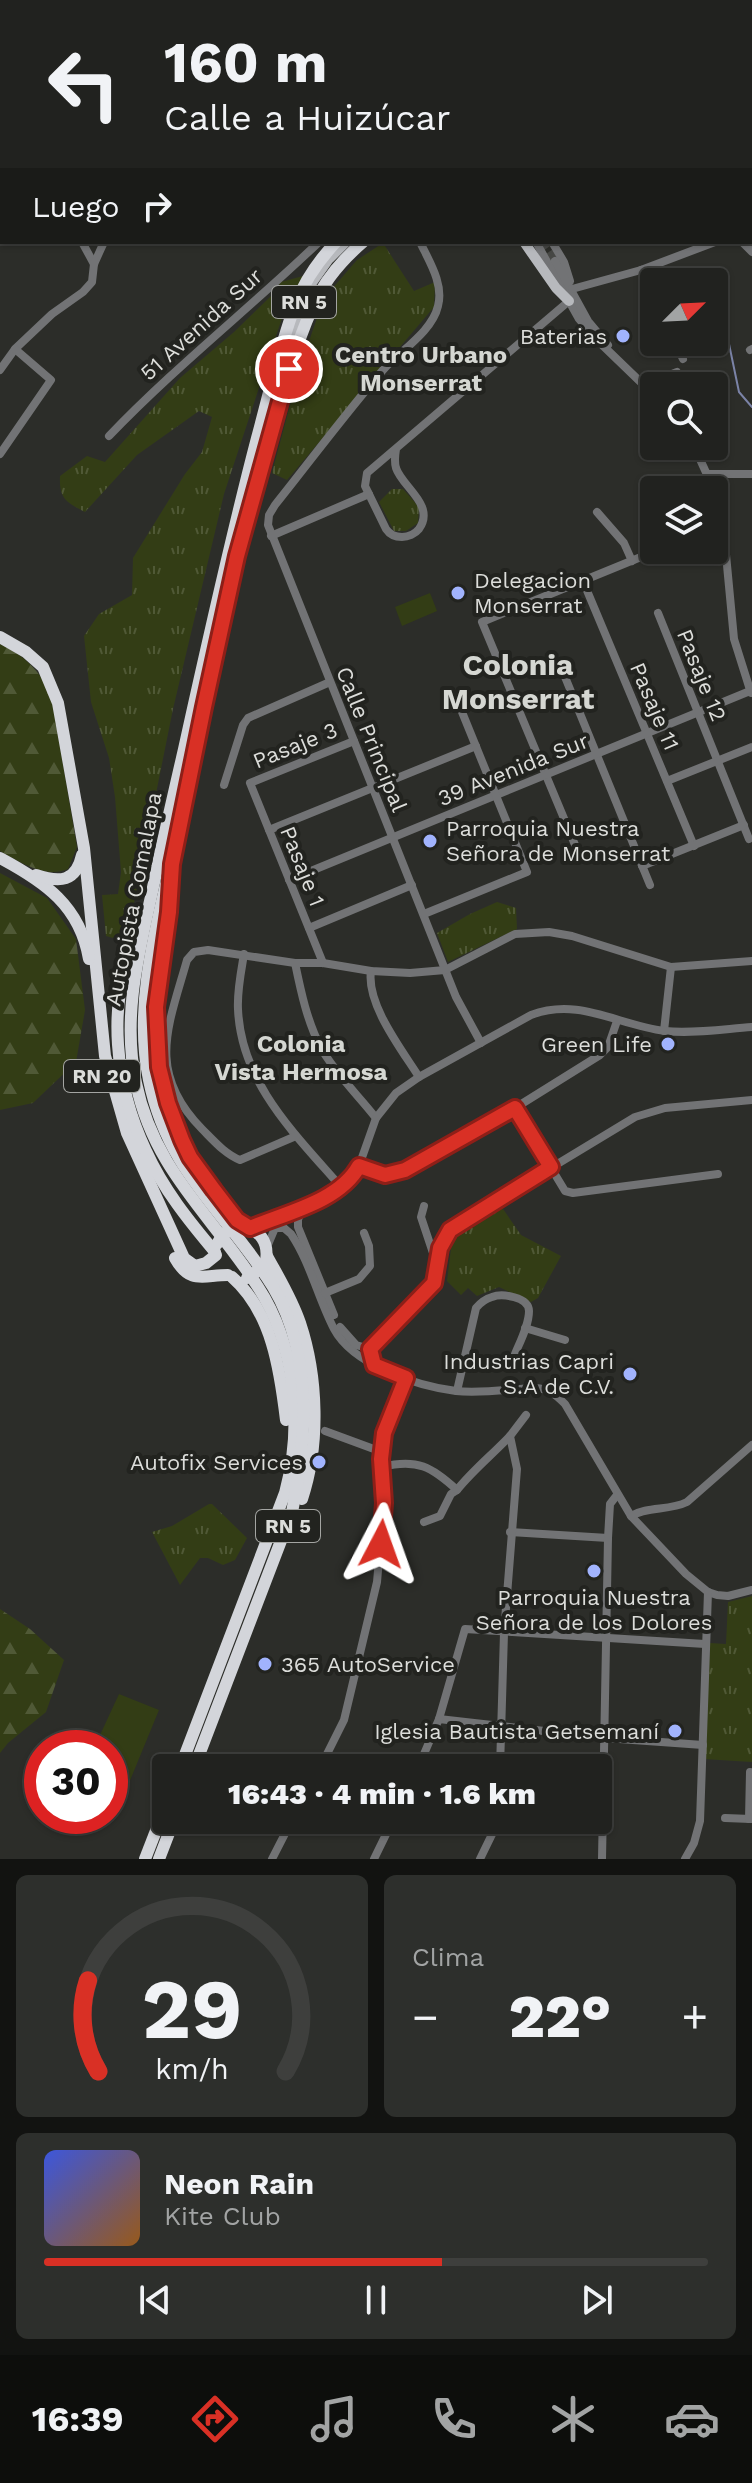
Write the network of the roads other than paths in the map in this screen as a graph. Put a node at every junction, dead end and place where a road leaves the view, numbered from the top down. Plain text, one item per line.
1 (83, 244) edge
2 (103, 244) edge
3 (317, 244) edge
4 (334, 244) edge
5 (344, 244) edge
6 (361, 244) edge
7 (421, 244) edge
8 (525, 244) edge
9 (537, 244) edge
10 (553, 244) edge
11 (710, 244) edge
12 (555, 261) tunnel mouth
13 (94, 264) junction
14 (646, 268) edge
15 (640, 270) edge
16 (572, 289) junction
17 (569, 301) junction
18 (15, 349) junction
19 (682, 356) edge
20 (683, 359) dead end
21 (620, 362) junction
22 (0, 370) edge
23 (276, 370) junction
24 (640, 381) edge
25 (109, 436) dead end
26 (396, 449) junction
27 (0, 454) edge
28 (700, 460) edge
29 (707, 474) joint
30 (752, 474) edge
31 (369, 494) junction
32 (597, 512) dead end
33 (271, 536) junction
34 (640, 558) edge
35 (632, 561) junction
36 (726, 564) edge
37 (583, 581) junction
38 (658, 613) dead end
39 (0, 637) edge
40 (563, 672) dead end
41 (330, 682) junction
42 (751, 693) edge
43 (462, 712) dead end
44 (698, 713) junction
45 (647, 734) junction
46 (354, 741) junction
47 (476, 746) junction
48 (752, 747) edge
49 (596, 753) junction
50 (718, 761) junction
51 (545, 775) junction
52 (667, 781) junction
53 (250, 783) joint
54 (224, 785) dead end
55 (373, 788) junction
56 (496, 795) junction
57 (744, 825) junction
58 (269, 830) junction
59 (393, 838) junction
60 (749, 839) dead end
61 (694, 846) junction
62 (84, 848) junction
63 (578, 852) dead end
64 (0, 858) edge
65 (172, 864) junction
66 (642, 866) junction
67 (25, 872) junction
68 (289, 880) junction
69 (412, 885) junction
70 (650, 885) dead end
71 (424, 914) junction
72 (144, 928) junction
73 (309, 928) junction
74 (244, 954) junction
75 (752, 961) edge
76 (295, 963) junction
77 (323, 963) junction
78 (671, 967) junction
79 (445, 970) junction
80 (371, 971) junction
81 (617, 1021) junction
82 (752, 1027) edge
83 (664, 1031) junction
84 (481, 1043) junction
85 (419, 1077) junction
86 (752, 1100) edge
87 (515, 1108) junction
88 (376, 1118) junction
89 (296, 1136) junction
90 (359, 1166) junction
91 (551, 1167) junction
92 (718, 1174) dead end
93 (341, 1187) junction
94 (305, 1205) junction
95 (424, 1206) dead end
96 (423, 1227) junction
97 (243, 1228) junction
98 (364, 1233) dead end
99 (446, 1235) junction
100 (216, 1251) junction
101 (266, 1257) junction
102 (437, 1267) junction
103 (230, 1276) junction
104 (325, 1293) junction
105 (525, 1328) junction
106 (565, 1340) dead end
107 (349, 1347) junction
108 (367, 1348) junction
109 (515, 1354) dead end
110 (374, 1365) junction
111 (406, 1378) junction
112 (457, 1391) junction
113 (526, 1415) dead end
114 (325, 1431) dead end
115 (510, 1436) junction
116 (382, 1452) junction
117 (749, 1452) edge
118 (382, 1467) junction
119 (457, 1490) junction
120 (617, 1495) junction
121 (631, 1516) junction
122 (424, 1522) dead end
123 (510, 1532) junction
124 (608, 1538) junction
125 (284, 1539) junction
126 (267, 1541) junction
127 (752, 1590) edge
128 (708, 1592) junction
129 (504, 1633) junction
130 (607, 1640) junction
131 (705, 1644) junction
132 (439, 1719) junction
133 (501, 1725) junction
134 (605, 1738) junction
135 (703, 1745) junction
136 (185, 1754) edge
137 (200, 1754) edge
138 (327, 1754) edge
139 (424, 1754) edge
140 (500, 1754) edge
141 (750, 1772) edge
142 (725, 1818) dead end
143 (750, 1819) edge
144 (155, 1834) edge
145 (169, 1834) edge
146 (285, 1834) edge
147 (386, 1834) edge
148 (492, 1834) edge
149 (145, 1859) edge
150 (159, 1859) edge
151 (272, 1859) edge
152 (374, 1859) edge
153 (480, 1859) edge
154 (602, 1859) edge
155 (685, 1859) edge

1 - 13 street
2 - 13 street
3 - 25 street, 51 Avenida Sur
4 - 23 highway, Autopista Comalapa
5 - 23 main road, RN 5
6 - 65 highway, Autopista Comalapa / RN 5
7 - 33 street
8 - 17 main road
9 - 17 street
10 - 16 street
11 - 14 street
12 - 16 street
13 - 18 street
15 - 16 street
16 - 21 street
17 - 21 street
17 - 26 street
18 - 22 street
18 - 27 street
19 - 20 street
21 - 24 street
23 - 72 highway, Autopista Comalapa / RN 5
26 - 31 street
26 - 31 street
28 - 29 street
29 - 30 street
31 - 33 street
32 - 35 street
33 - 41 street, Calle Principal
34 - 35 street
35 - 37 street
36 - 42 street
37 - 45 street, Pasaje 11
37 - 51 street
38 - 44 street, Pasaje 12
39 - 62 highway, RN 20
40 - 49 street
41 - 46 street, Calle Principal
41 - 54 street
42 - 44 street, 39 Avenida Sur
43 - 47 street
44 - 45 street, 39 Avenida Sur
44 - 50 street, Pasaje 12
45 - 49 street, 39 Avenida Sur
45 - 52 street, Pasaje 11
46 - 53 street, Pasaje 3
46 - 55 street, Calle Principal
47 - 55 street
47 - 56 street
48 - 50 street
49 - 51 street, 39 Avenida Sur
49 - 66 street
50 - 52 street
50 - 57 street, Pasaje 12
51 - 56 street, 39 Avenida Sur
51 - 63 street
52 - 61 street, Pasaje 11
53 - 58 street, Pasaje 1
55 - 58 street
55 - 59 street, Calle Principal
56 - 59 street, 39 Avenida Sur
56 - 71 street
57 - 60 street, Pasaje 12
57 - 61 street
58 - 68 street, Pasaje 1
59 - 68 street, 39 Avenida Sur
59 - 69 street, Calle Principal
61 - 66 street
62 - 67 highway
62 - 100 highway, RN 20
64 - 67 highway, RN 20
65 - 97 highway
65 - 125 highway, Autopista Comalapa / RN 5
66 - 70 street
67 - 103 highway, RN 20
68 - 73 street, Pasaje 1
69 - 71 street, Calle Principal
69 - 73 street
71 - 79 street, Calle Principal
72 - 100 highway
72 - 126 highway, Autopista Comalapa / RN 5
73 - 77 street, Pasaje 1
74 - 76 street
74 - 89 street
74 - 89 street
75 - 78 street
76 - 77 street
76 - 88 street
77 - 80 street
78 - 79 street
78 - 83 street
79 - 80 street
79 - 84 street, Calle Principal
80 - 85 street
81 - 83 street
81 - 84 street
81 - 87 street
82 - 83 street
84 - 85 street
85 - 88 street
86 - 91 street
87 - 90 street
87 - 91 street
88 - 90 street
89 - 93 street
90 - 93 street
91 - 92 street
91 - 99 street
93 - 94 street
94 - 97 street
94 - 104 street
95 - 96 street
96 - 99 street
96 - 102 street
97 - 100 highway, bridge
97 - 101 highway
98 - 104 street
99 - 102 street
100 - 103 highway
101 - 103 highway, RN 20, bridge
101 - 107 street
101 - 125 highway
102 - 108 street
103 - 126 highway
104 - 108 street
105 - 106 street
105 - 109 street
105 - 112 street
107 - 108 street
107 - 110 street
108 - 110 street
110 - 111 street
111 - 112 street
111 - 116 street
112 - 120 street
113 - 115 street
114 - 116 street
115 - 119 street
115 - 123 street
116 - 118 street
117 - 121 street
118 - 119 street
118 - 138 street
119 - 122 street
120 - 121 street
120 - 124 street
121 - 128 street
123 - 124 street
123 - 129 street
124 - 130 street
125 - 137 highway, Autopista Comalapa / RN 5
126 - 136 highway, Autopista Comalapa / RN 5
127 - 128 street
128 - 131 street
129 - 130 street
129 - 132 street
129 - 133 street
130 - 131 street
130 - 134 street
131 - 135 street
132 - 133 street
132 - 139 street
133 - 134 street
133 - 140 street
134 - 135 street
134 - 154 street
135 - 155 street
141 - 143 street
142 - 143 street
144 - 149 highway
145 - 150 highway
146 - 151 street
147 - 152 street
148 - 153 street

